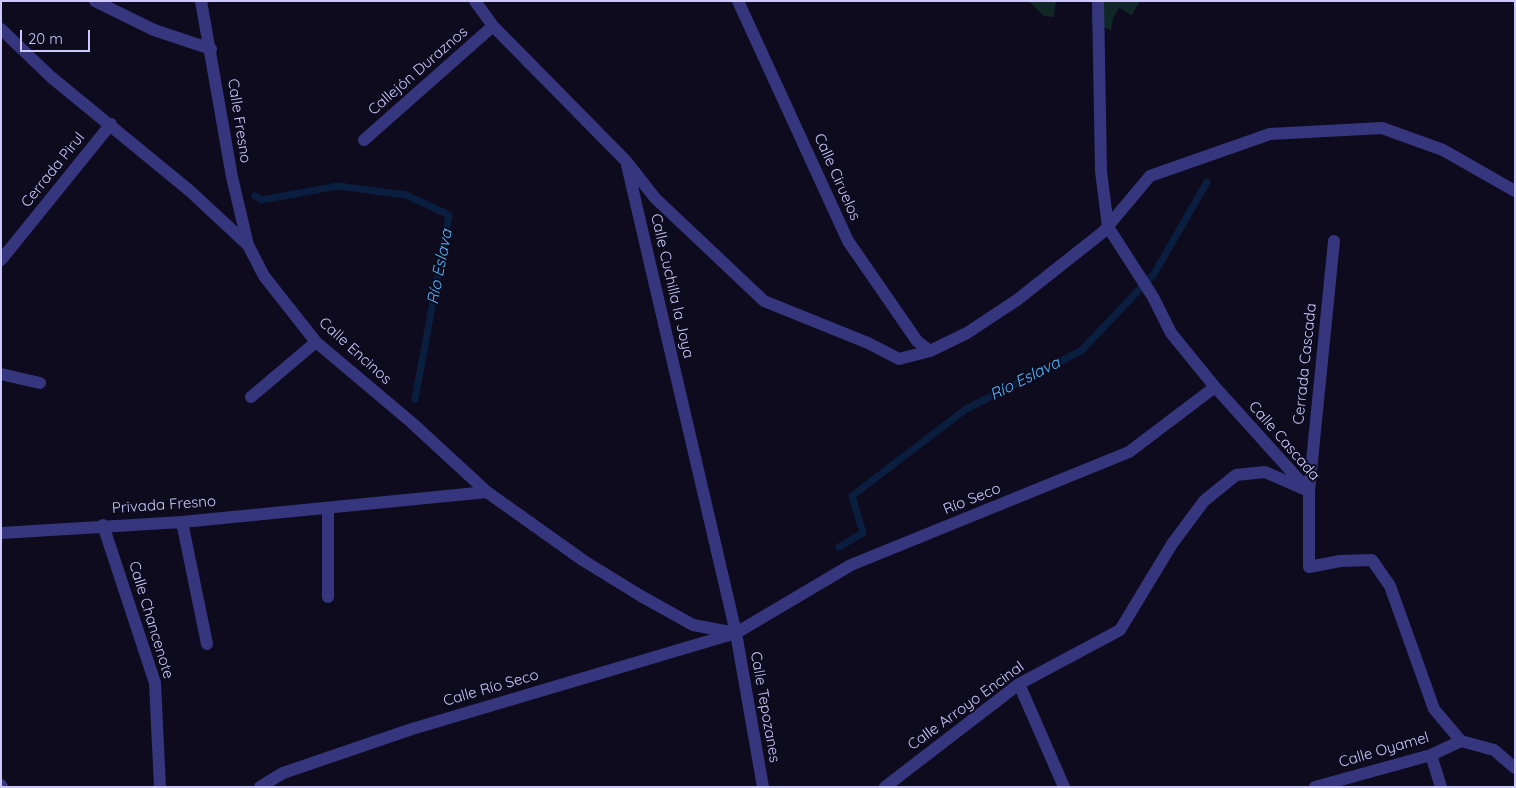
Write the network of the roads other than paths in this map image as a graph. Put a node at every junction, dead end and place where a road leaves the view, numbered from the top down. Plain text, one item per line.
1 (95, 1) edge
2 (201, 1) edge
3 (475, 1) edge
4 (738, 1) edge
5 (1098, 1) edge
6 (493, 26) junction
7 (1, 29) edge
8 (211, 49) junction
9 (111, 124) junction
10 (364, 140) dead end
11 (626, 161) junction
12 (1515, 191) edge
13 (1108, 227) junction
14 (1334, 241) dead end
15 (248, 245) junction
16 (1, 260) edge
17 (316, 342) junction
18 (930, 351) junction
19 (1, 374) edge
20 (40, 383) dead end
21 (1215, 387) junction
22 (251, 397) dead end
23 (1309, 491) junction
24 (487, 492) junction
25 (328, 508) junction
26 (182, 522) junction
27 (103, 525) junction
28 (1, 533) edge
29 (328, 597) dead end
30 (736, 633) junction
31 (207, 644) dead end
32 (1019, 684) junction
33 (1461, 742) junction
34 (1431, 756) junction
35 (1515, 768) edge
36 (1319, 786) edge
37 (160, 787) edge
38 (260, 787) edge
39 (763, 787) edge
40 (885, 787) edge
41 (1064, 787) edge
42 (1441, 787) edge

1 - 8 street
2 - 8 street, Calle Fresno
3 - 6 street
4 - 18 street, Calle Ciruelos
5 - 13 street
6 - 10 street, Callejón Duraznos
6 - 11 street
7 - 9 street, Calle Encinos
8 - 15 street, Calle Fresno
9 - 15 street, Calle Encinos
9 - 16 street, Cerrada Pirul
11 - 18 street
11 - 30 street, Calle Cuchilla la Joya
12 - 13 street
13 - 18 street
13 - 21 street, Calle Cascada
14 - 23 street, Cerrada Cascada
15 - 17 street, Calle Encinos
17 - 22 street
17 - 24 street, Calle Encinos
19 - 20 street
21 - 23 street, Calle Cascada
21 - 30 street, Río Seco
23 - 32 street, Calle Arroyo Encinal
23 - 33 street, Calle Cascada
24 - 25 street, Privada Fresno
24 - 30 street, Calle Encinos
25 - 26 street, Privada Fresno
25 - 29 street
26 - 27 street, Privada Fresno
26 - 31 street
27 - 28 street, Privada Fresno
27 - 37 street, Calle Chancenote
30 - 38 street, Calle Río Seco
30 - 39 street, Calle Tepozanes
32 - 40 street, Calle Arroyo Encinal
32 - 41 street
33 - 34 street, Calle Oyamel
33 - 35 street
34 - 36 street, Calle Oyamel
34 - 42 street

